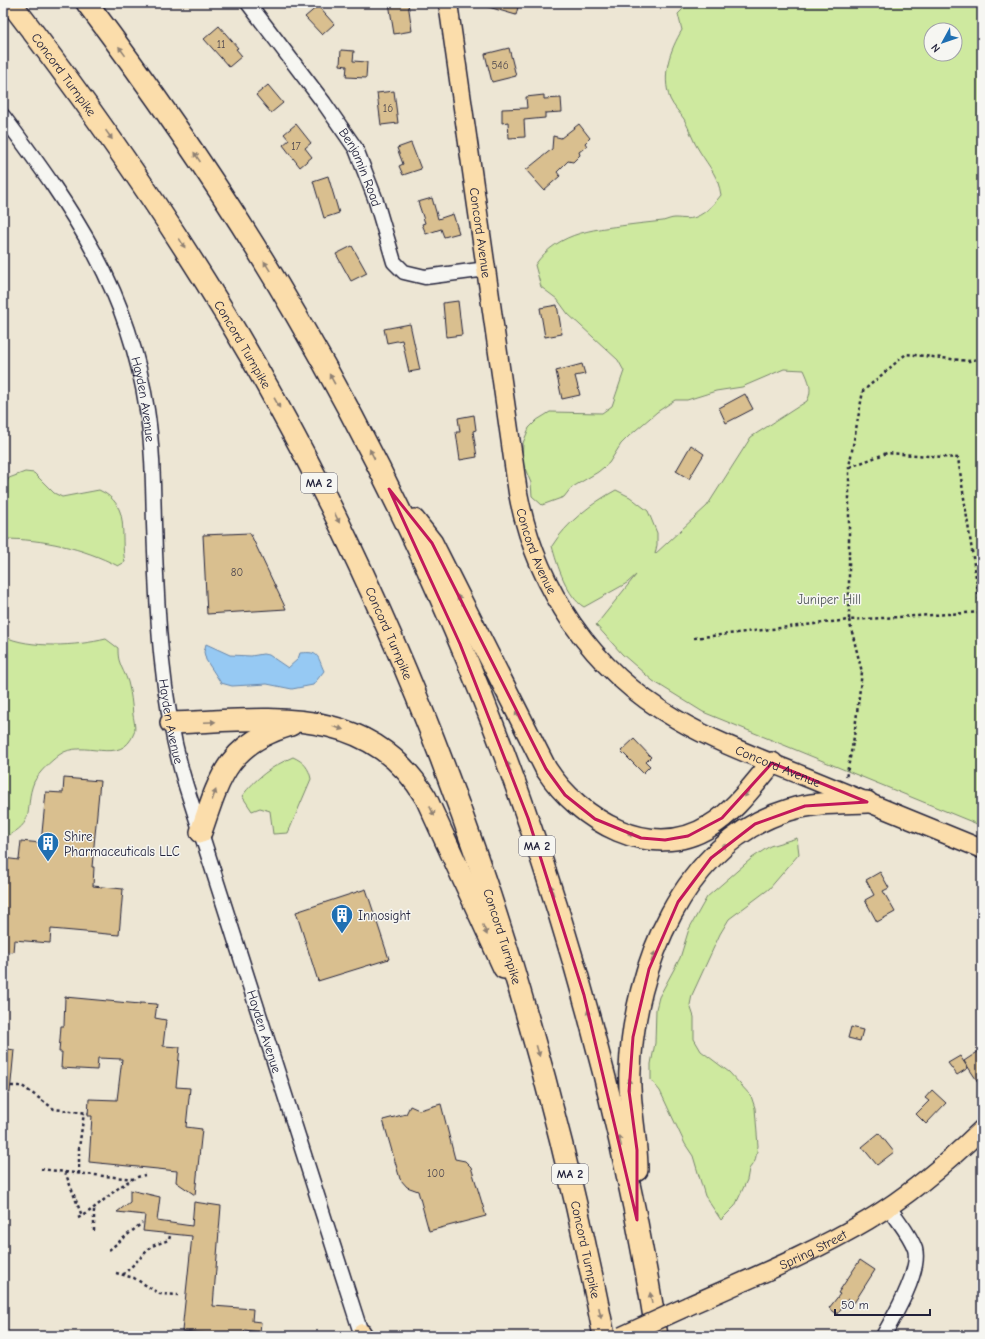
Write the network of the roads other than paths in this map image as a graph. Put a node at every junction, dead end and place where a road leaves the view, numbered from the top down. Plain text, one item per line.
1 (11, 3) edge
2 (87, 3) edge
3 (248, 3) edge
4 (448, 3) edge
5 (3, 116) edge
6 (487, 269) junction
7 (389, 489) junction
8 (300, 722) junction
9 (171, 723) junction
10 (772, 763) junction
11 (867, 802) junction
12 (201, 832) junction
13 (982, 849) edge
14 (528, 1013) junction
15 (982, 1129) edge
16 (889, 1207) junction
17 (637, 1220) junction
18 (362, 1335) edge
19 (604, 1336) edge
20 (622, 1336) edge
21 (657, 1336) edge
22 (883, 1336) edge

1 -> 14 highway, Concord Turnpike / MA 2
7 -> 2 highway, MA 2
3 - 6 street, Benjamin Road
4 - 6 main road, Concord Avenue
5 - 9 street, Hayden Avenue
6 - 10 main road, Concord Avenue
10 -> 7 highway
17 -> 7 highway, MA 2
9 -> 8 highway
12 -> 8 highway
8 -> 14 highway
9 - 12 street, Hayden Avenue
10 - 11 main road, Concord Avenue
11 - 13 main road, Concord Avenue
17 -> 11 highway
12 - 18 street, Hayden Avenue
14 -> 19 highway, Concord Turnpike / MA 2
15 - 16 main road, Spring Street
16 - 20 main road, Spring Street, bridge
16 - 22 street
21 -> 17 highway, MA 2

